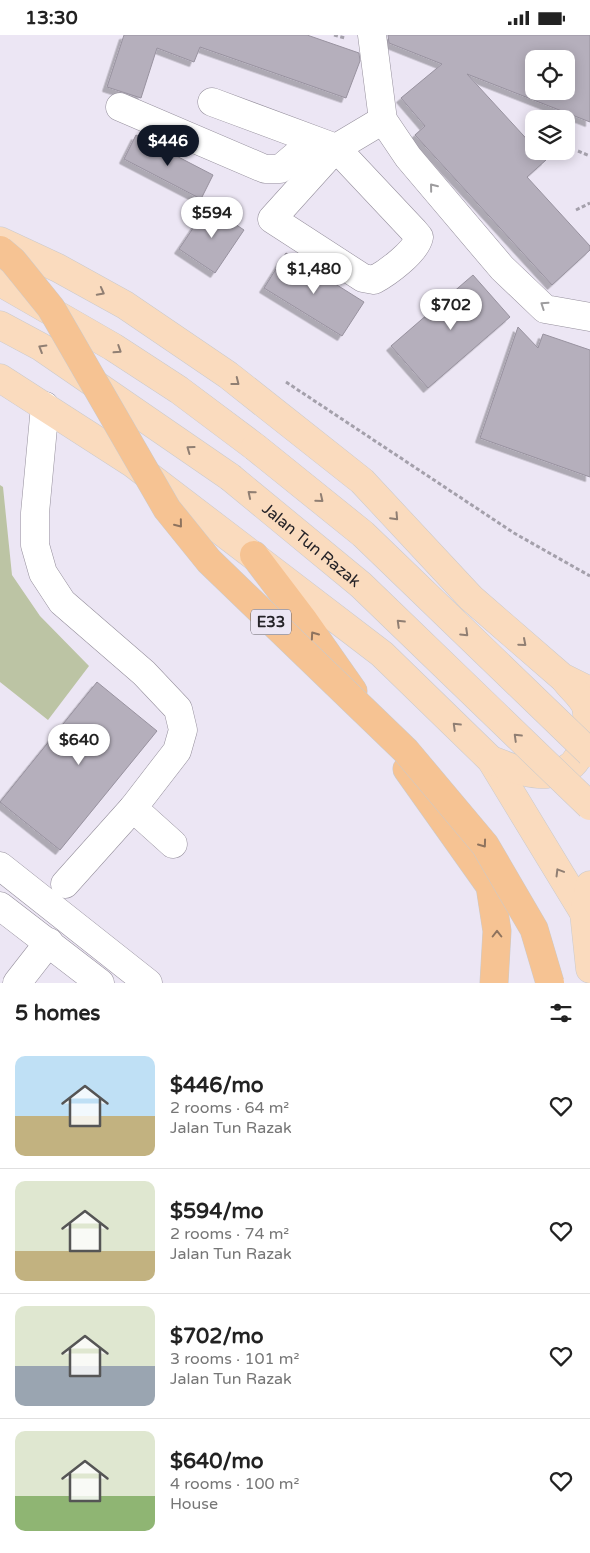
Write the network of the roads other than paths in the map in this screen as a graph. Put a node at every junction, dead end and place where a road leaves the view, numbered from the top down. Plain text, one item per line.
1 (372, 35) edge
2 (212, 103) dead end
3 (120, 107) dead end
4 (383, 120) junction
5 (324, 145) junction
6 (460, 220) junction
7 (419, 237) junction
8 (0, 241) edge
9 (0, 250) edge
10 (0, 282) edge
11 (590, 317) edge
12 (0, 325) edge
13 (0, 377) edge
14 (45, 406) junction
15 (254, 555) junction
16 (562, 677) junction
17 (590, 691) edge
18 (590, 753) edge
19 (491, 761) junction
20 (590, 806) edge
21 (133, 808) junction
22 (173, 844) dead end
23 (0, 866) edge
24 (65, 884) dead end
25 (590, 885) edge
26 (0, 906) edge
27 (584, 913) junction
28 (49, 942) junction
29 (590, 969) edge
30 (16, 983) edge
31 (100, 983) edge
32 (148, 983) edge
33 (494, 983) edge
34 (550, 983) edge

1 - 4 lane
2 - 5 lane
3 - 5 lane
4 - 5 lane
6 -> 4 lane
5 - 7 lane
5 - 7 lane
6 - 7 lane
11 -> 6 lane
8 -> 16 main road
9 -> 34 highway, E33, bridge
10 -> 18 main road, bridge
20 -> 12 main road, Jalan Tun Razak, bridge
13 - 14 main road
14 - 15 main road
14 - 21 lane
19 -> 15 main road
33 -> 15 highway
16 - 17 main road
16 - 19 main road
27 -> 19 main road
21 - 22 lane
21 - 24 lane
23 - 32 lane
25 - 27 main road
26 - 28 lane
27 - 29 main road
28 - 30 lane
28 - 31 lane

